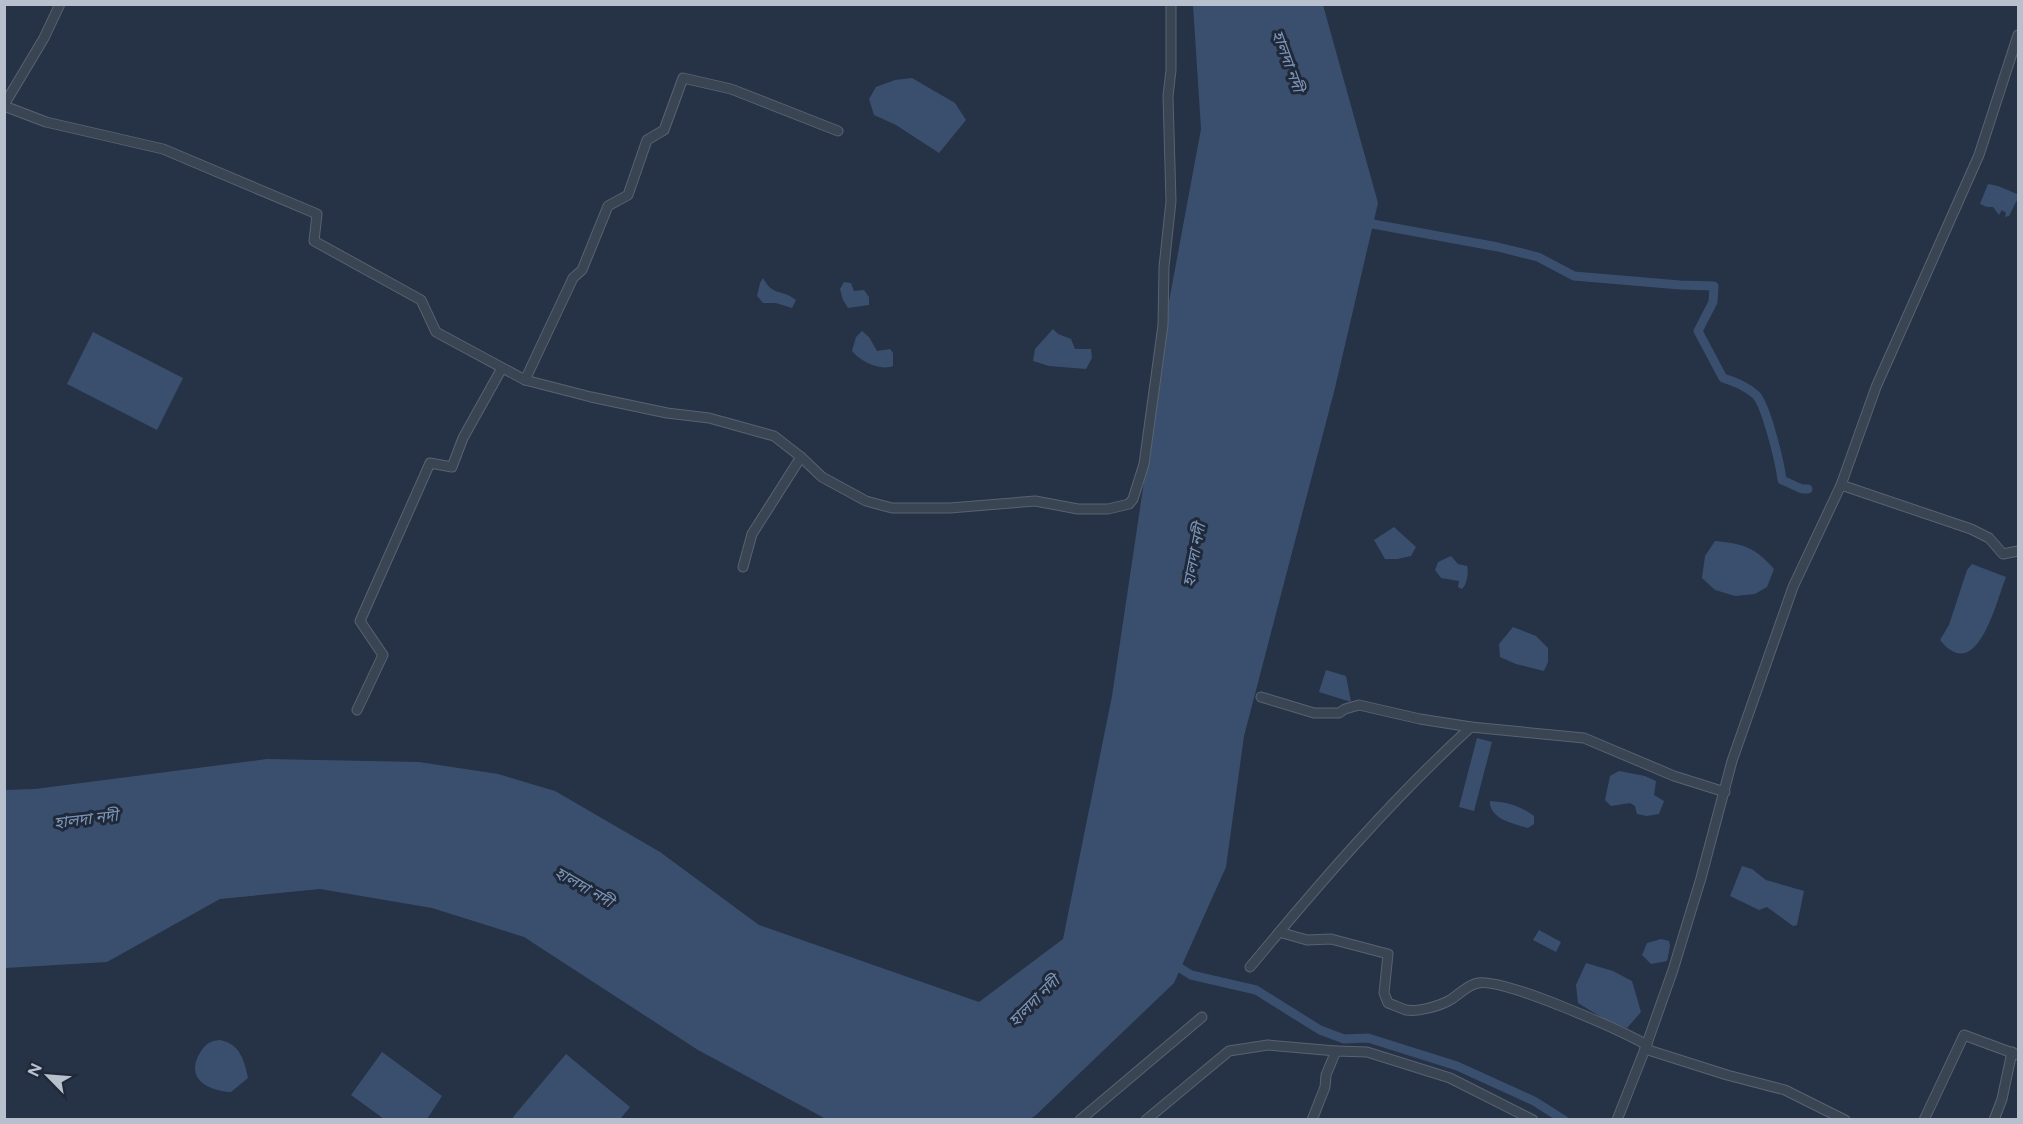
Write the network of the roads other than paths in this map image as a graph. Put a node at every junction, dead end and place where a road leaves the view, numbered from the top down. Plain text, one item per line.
1 (60, 4) edge
2 (1171, 4) edge
3 (2019, 35) edge
4 (4, 105) edge
5 (838, 131) dead end
6 (502, 368) junction
7 (525, 380) junction
8 (801, 457) junction
9 (1841, 485) junction
10 (2019, 551) edge
11 (743, 567) dead end
12 (1261, 697) dead end
13 (357, 710) dead end
14 (1471, 727) junction
15 (1725, 792) junction
16 (1279, 932) junction
17 (1250, 967) dead end
18 (1202, 1017) dead end
19 (1646, 1047) junction
20 (1336, 1051) junction
21 (2015, 1053) edge
22 (1080, 1119) edge
23 (1146, 1119) edge
24 (1312, 1119) edge
25 (1533, 1119) edge
26 (1617, 1119) edge
27 (1845, 1119) edge
28 (1924, 1119) edge
29 (1994, 1119) edge

1 - 4 street
2 - 8 street
3 - 9 street
4 - 6 street
5 - 7 street
6 - 7 street
6 - 13 street
7 - 8 street
8 - 11 street
9 - 10 street
9 - 15 street
12 - 14 street
14 - 15 street
14 - 16 street
15 - 19 street
16 - 17 street
16 - 19 street
18 - 22 street
19 - 26 street
19 - 27 street
20 - 23 street
20 - 24 street
20 - 25 street
21 - 28 street
21 - 29 street

